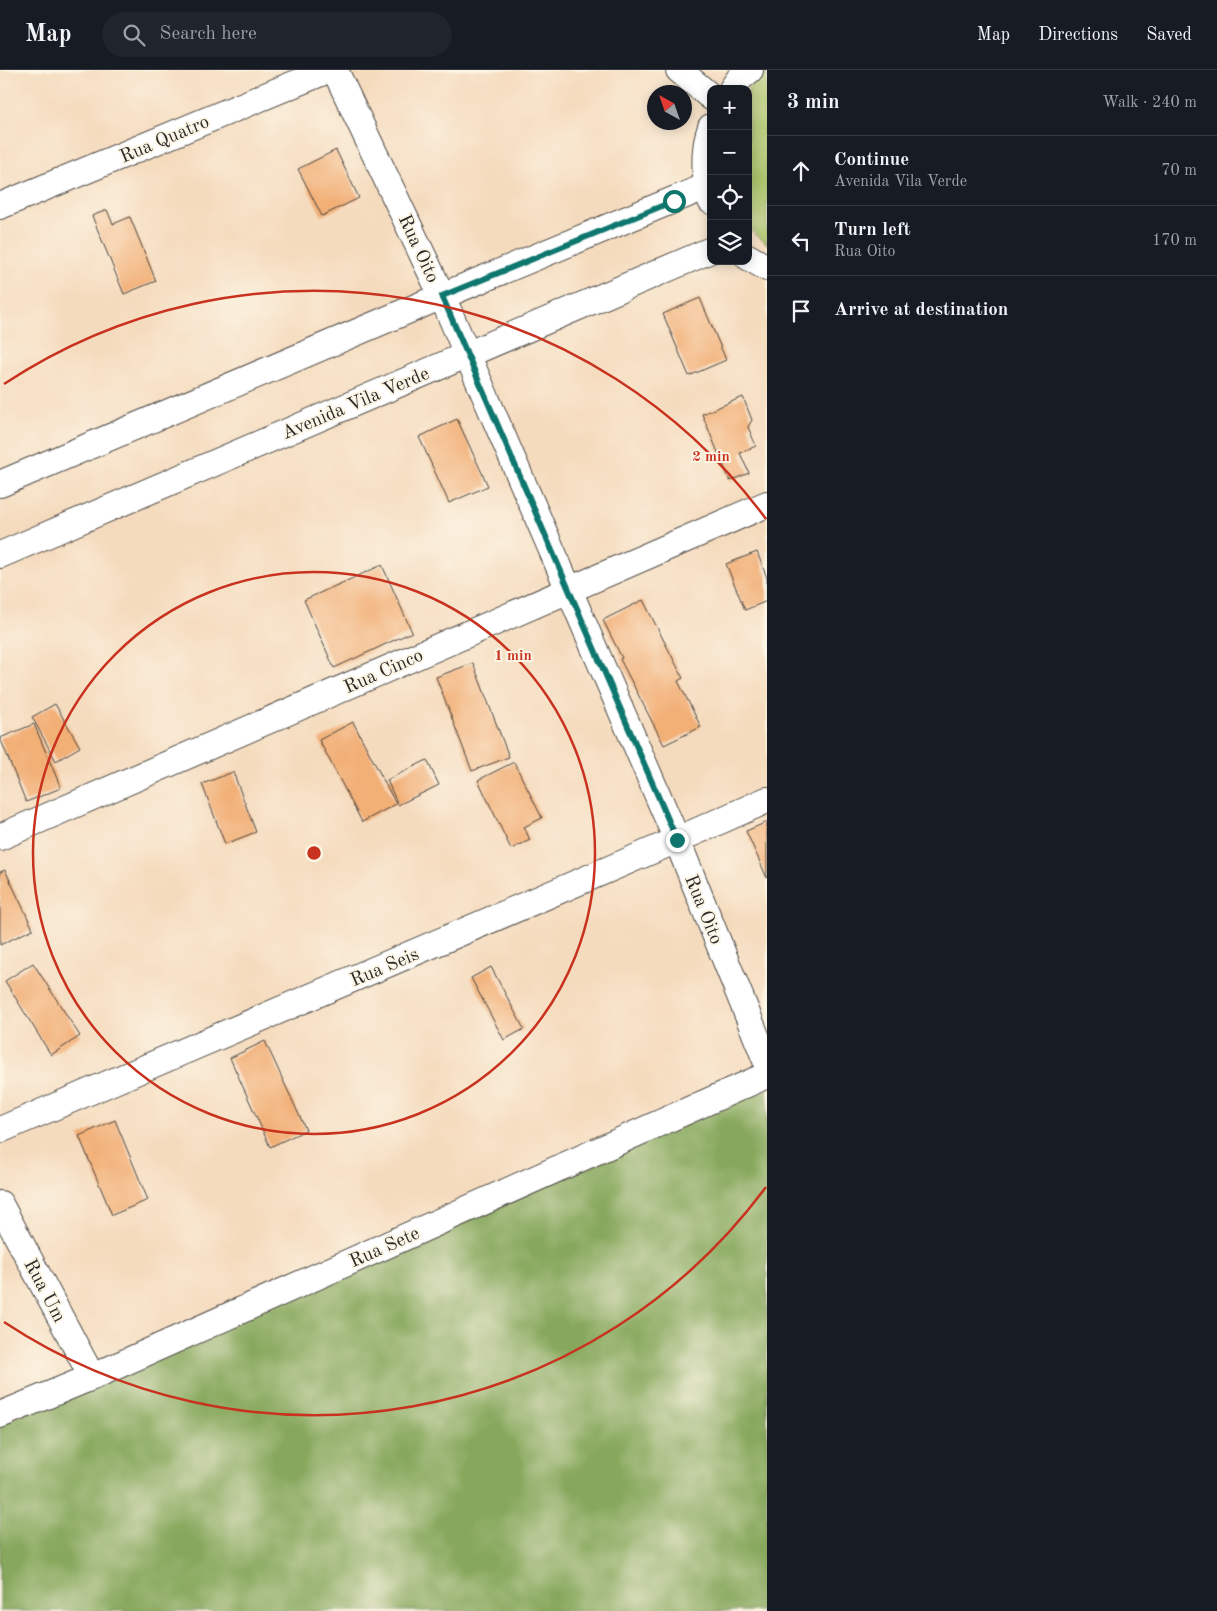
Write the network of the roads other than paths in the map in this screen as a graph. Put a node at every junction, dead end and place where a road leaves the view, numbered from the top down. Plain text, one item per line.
1 (328, 70) edge
2 (335, 70) edge
3 (679, 70) edge
4 (750, 70) edge
5 (735, 85) edge
6 (707, 94) edge
7 (710, 130) edge
8 (707, 175) edge
9 (707, 193) edge
10 (0, 206) edge
11 (707, 252) edge
12 (752, 259) edge
13 (767, 268) edge
14 (442, 296) junction
15 (467, 354) junction
16 (0, 484) edge
17 (767, 504) edge
18 (0, 555) edge
19 (570, 589) junction
20 (767, 800) edge
21 (0, 838) edge
22 (677, 840) junction
23 (767, 1063) edge
24 (767, 1075) edge
25 (0, 1130) edge
26 (0, 1204) edge
27 (92, 1377) junction
28 (0, 1415) edge

1 - 10 street, Rua Quatro
2 - 14 street, Rua Oito
3 - 6 street
4 - 5 street
7 - 8 street
9 - 14 street
11 - 15 street, Avenida Vila Verde
12 - 13 street
14 - 15 street, Rua Oito
14 - 16 street
15 - 18 street, Avenida Vila Verde
15 - 19 street, Rua Oito
17 - 19 street, Rua Cinco
19 - 21 street, Rua Cinco
19 - 22 street, Rua Oito
20 - 22 street, Rua Seis
22 - 23 street, Rua Oito
22 - 25 street, Rua Seis
24 - 27 street, Rua Sete
26 - 27 street, Rua Um
27 - 28 street, Rua Sete

